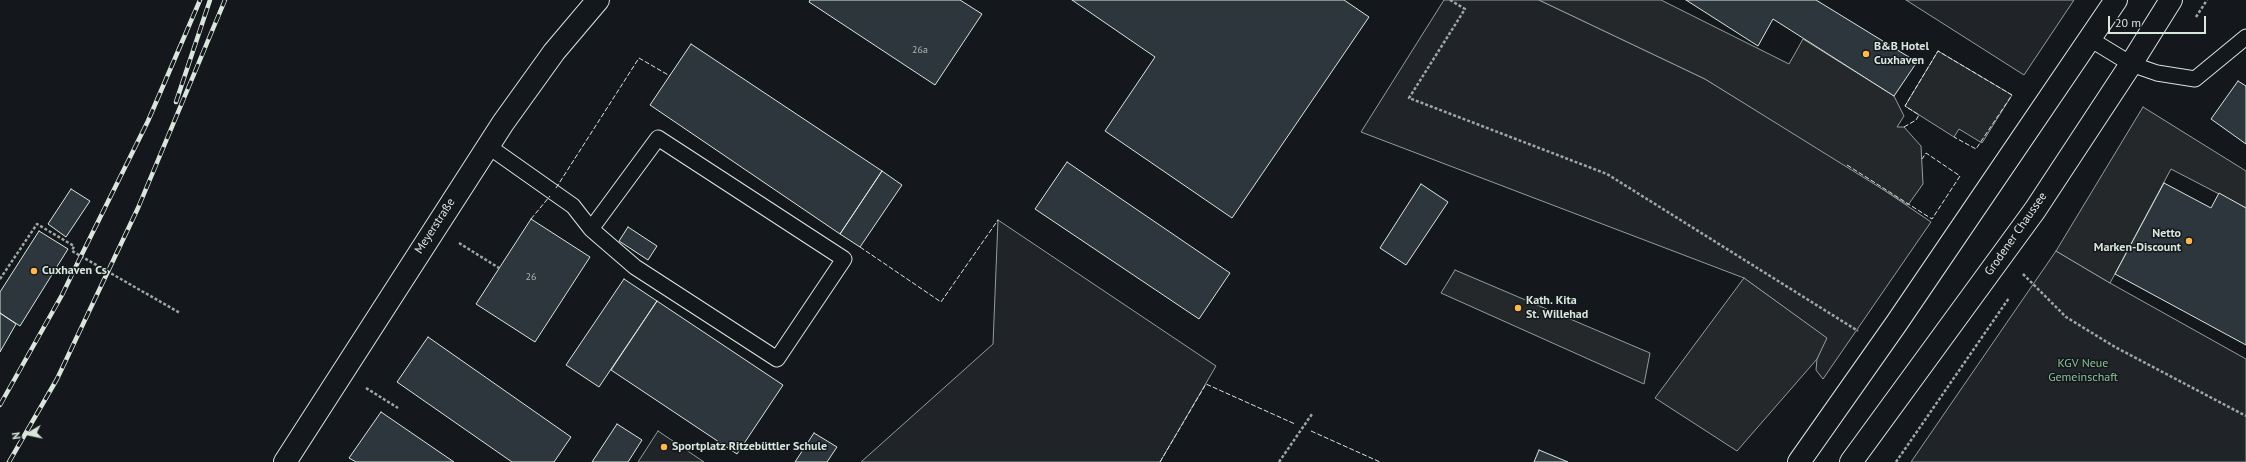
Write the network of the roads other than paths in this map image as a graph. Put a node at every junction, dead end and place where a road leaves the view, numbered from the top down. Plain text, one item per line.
1 (598, 0) edge
2 (2116, 0) edge
3 (2171, 0) edge
4 (2246, 37) edge
5 (2090, 39) junction
6 (2131, 64) junction
7 (488, 146) junction
8 (591, 229) junction
9 (285, 462) edge
10 (1799, 462) edge
11 (1852, 462) edge

1 - 7 main road, Meyerstraße
2 - 5 main road
3 - 6 main road, Grodener Chaussee
4 - 6 lane
5 - 6 lane
5 - 10 main road
6 - 11 main road, Grodener Chaussee
7 - 8 lane
7 - 9 main road, Meyerstraße
8 - 8 lane

